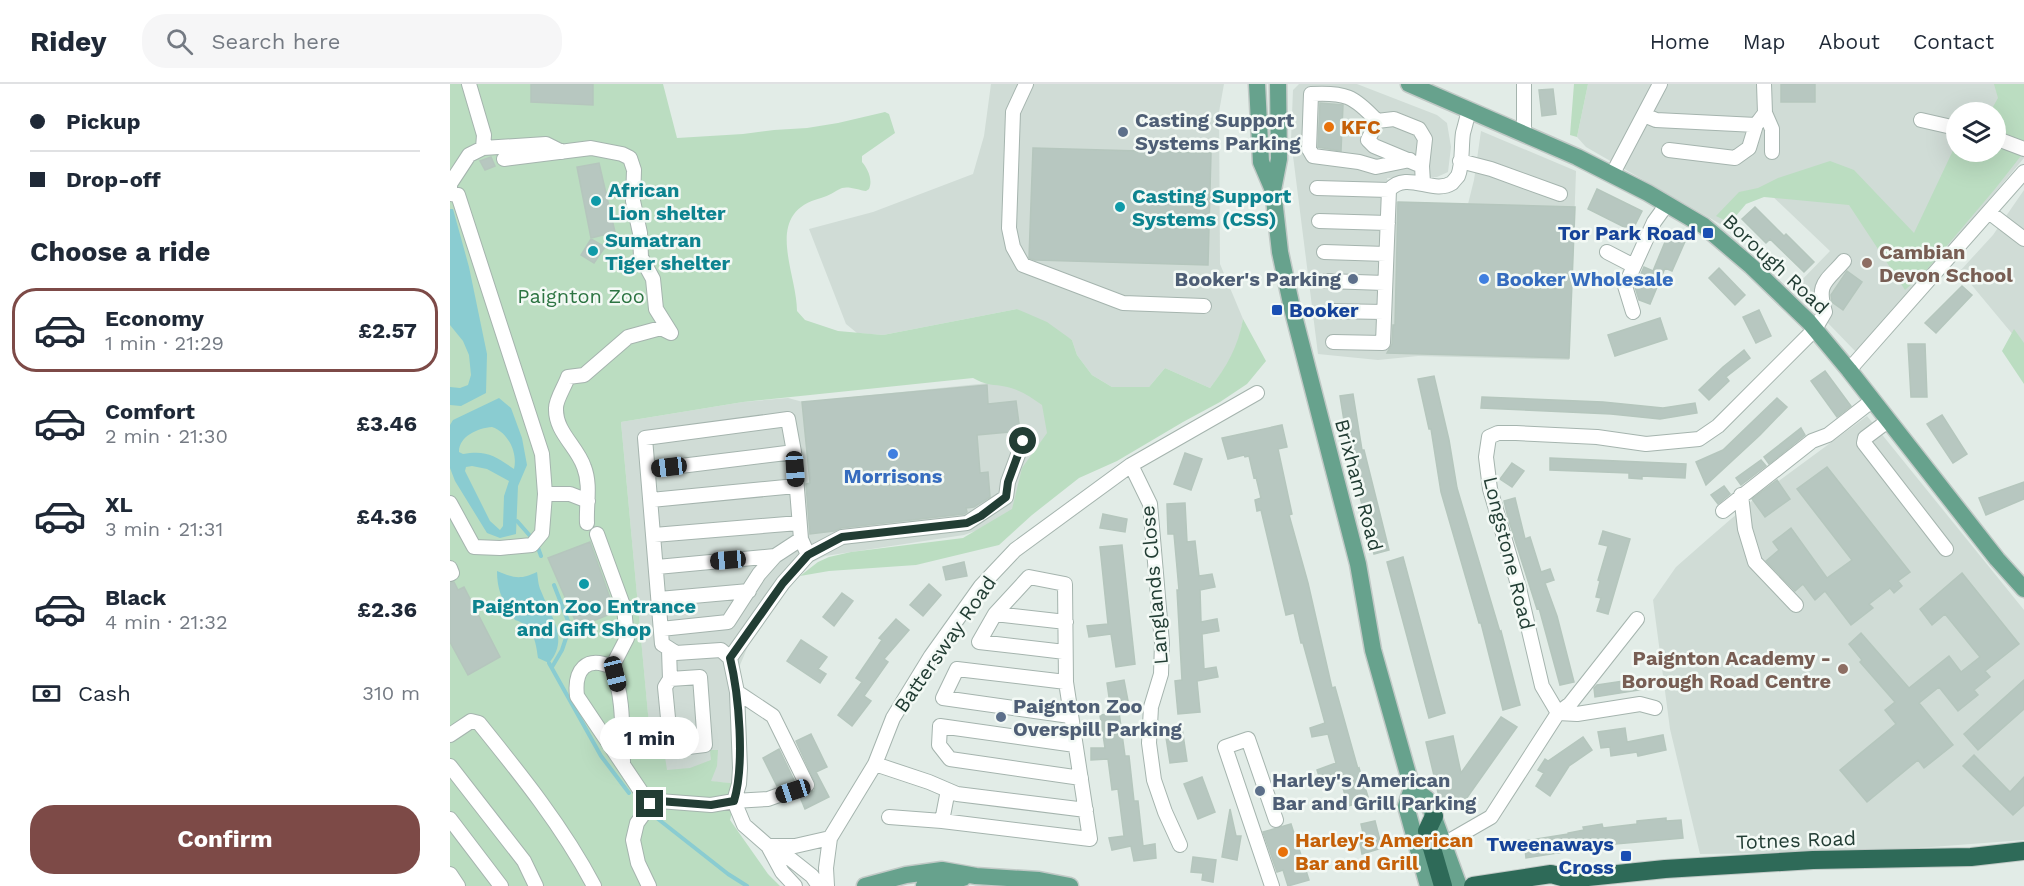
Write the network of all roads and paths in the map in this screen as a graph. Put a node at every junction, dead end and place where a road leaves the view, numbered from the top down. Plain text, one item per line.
1 (469, 84) edge
2 (1026, 84) edge
3 (1257, 84) edge
4 (1278, 84) edge
5 (1409, 84) edge
6 (1524, 84) edge
7 (1660, 84) edge
8 (1764, 84) edge
9 (1429, 88) edge
10 (1469, 110) junction
11 (1765, 112) junction
12 (1644, 114) junction
13 (1921, 120) dead end
14 (1377, 121) junction
15 (1756, 125) junction
16 (1946, 126) edge
17 (1524, 132) junction
18 (2006, 142) edge
19 (483, 148) junction
20 (2024, 149) edge
21 (1669, 150) dead end
22 (562, 152) junction
23 (1772, 152) dead end
24 (504, 159) dead end
25 (1460, 161) junction
26 (1416, 163) junction
27 (2024, 172) edge
28 (1612, 174) junction
29 (1423, 183) junction
30 (450, 188) edge
31 (1317, 188) dead end
32 (1273, 190) junction
33 (1389, 190) junction
34 (450, 194) edge
35 (1560, 194) dead end
36 (1667, 204) junction
37 (1990, 213) junction
38 (1319, 221) dead end
39 (1388, 222) junction
40 (2024, 239) edge
41 (1324, 252) dead end
42 (1607, 252) dead end
43 (1386, 254) junction
44 (1844, 261) dead end
45 (1634, 266) junction
46 (1326, 281) dead end
47 (1385, 283) junction
48 (1204, 306) dead end
49 (1329, 311) dead end
50 (1384, 312) junction
51 (1633, 312) dead end
52 (1815, 329) junction
53 (1332, 342) dead end
54 (1849, 370) junction
55 (1257, 393) dead end
56 (1874, 400) junction
57 (1889, 420) junction
58 (1023, 441) dead end
59 (794, 452) junction
60 (1131, 465) junction
61 (648, 470) junction
62 (796, 486) junction
63 (544, 494) junction
64 (1741, 495) junction
65 (651, 500) junction
66 (588, 501) junction
67 (450, 502) edge
68 (1723, 511) dead end
69 (586, 523) dead end
70 (799, 523) junction
71 (597, 534) dead end
72 (654, 535) junction
73 (801, 539) junction
74 (1946, 549) dead end
75 (808, 555) junction
76 (775, 556) junction
77 (657, 567) junction
78 (450, 568) edge
79 (450, 574) edge
80 (2024, 589) edge
81 (749, 591) junction
82 (659, 599) junction
83 (1796, 605) dead end
84 (995, 614) junction
85 (1637, 619) dead end
86 (1066, 622) junction
87 (662, 629) junction
88 (669, 650) junction
89 (1065, 652) junction
90 (730, 658) junction
91 (612, 667) junction
92 (670, 679) junction
93 (1066, 682) junction
94 (737, 692) junction
95 (1655, 708) dead end
96 (1558, 713) junction
97 (1070, 716) junction
98 (450, 735) edge
99 (1075, 745) junction
100 (622, 762) junction
101 (875, 764) junction
102 (450, 766) edge
103 (1081, 778) junction
104 (1412, 788) junction
105 (948, 790) junction
106 (734, 801) junction
107 (650, 804) junction
108 (1086, 810) junction
109 (1434, 816) junction
110 (889, 817) dead end
111 (450, 819) edge
112 (1276, 820) dead end
113 (942, 821) junction
114 (830, 838) junction
115 (1444, 844) junction
116 (1180, 845) dead end
117 (768, 846) junction
118 (2024, 851) edge
119 (450, 874) edge
120 (976, 876) junction
121 (1566, 882) edge
122 (458, 886) edge
123 (501, 886) edge
124 (536, 886) edge
125 (594, 886) edge
126 (649, 886) edge
127 (795, 886) edge
128 (819, 886) edge
129 (827, 886) edge
130 (865, 886) edge
131 (924, 886) edge
132 (1070, 886) edge
133 (1272, 886) edge
134 (1428, 886) edge
135 (1443, 886) edge
136 (1460, 886) edge
137 (1473, 886) edge

1 - 19 street
2 - 48 street
3 - 32 main road, Brixham Road
4 - 32 main road, Brixham Road
5 - 9 main road, Borough Road
6 - 17 street
7 - 12 street
8 - 11 street
9 - 10 main road, Borough Road
10 - 17 main road, Borough Road
10 - 25 street
11 - 15 street
11 - 23 street
12 - 15 street
12 - 28 street
13 - 16 street
14 - 26 street
14 - 26 street
14 - 26 street
15 - 21 street
17 - 28 main road, Borough Road
18 - 20 street
19 - 22 street
19 - 30 street
22 - 24 street
22 - 66 street
25 - 29 street
25 - 35 street
26 - 29 street
27 - 37 street
28 - 36 main road, Borough Road
29 - 33 street
31 - 33 street
32 - 104 main road, Brixham Road
33 - 39 street
34 - 63 street
36 - 45 street
36 - 52 main road, Borough Road
37 - 40 street
37 - 54 street
38 - 39 street
39 - 43 street
41 - 43 street
42 - 45 street
43 - 47 street
44 - 52 street
45 - 51 street
46 - 47 street
47 - 50 street
49 - 50 street
50 - 53 street
52 - 54 main road, Borough Road
52 - 96 street, Longstone Road
54 - 56 main road, Borough Road
55 - 60 street, Battersway Road
56 - 57 main road, Borough Road
56 - 64 street
57 - 74 street
57 - 80 main road, Borough Road
58 - 75 street
59 - 61 street
59 - 61 street
59 - 62 street
60 - 101 street, Battersway Road
60 - 116 street, Langlands Close
61 - 65 street
62 - 65 street
62 - 70 street
63 - 66 street
63 - 67 street
64 - 68 street
64 - 83 street
65 - 72 street
66 - 69 street
70 - 72 street
70 - 73 street
71 - 91 street
72 - 77 street
73 - 75 street
73 - 76 street
75 - 90 street
76 - 77 street
76 - 81 street
77 - 82 street
78 - 79 street
81 - 82 street
81 - 87 street
82 - 87 street
84 - 86 street
84 - 86 street
84 - 89 street
85 - 96 street
86 - 89 street
87 - 88 street
88 - 90 street
88 - 92 street
89 - 93 street
90 - 94 street
91 - 100 street
91 - 100 street
92 - 92 street
93 - 97 street
93 - 97 street
94 - 106 street
94 - 106 street
95 - 96 street
96 - 115 street
97 - 99 street
98 - 125 street
99 - 103 street
99 - 103 street
100 - 107 street
101 - 105 street
101 - 114 street, Battersway Road
102 - 124 street
103 - 108 street
104 - 109 main road, Brixham Road
104 - 134 main road, Brixham Road
105 - 108 street
105 - 113 street
106 - 107 street
106 - 117 street
107 - 126 street
108 - 113 street
109 - 115 main road, Brixham Road
109 - 135 highway
110 - 113 street
111 - 123 street
112 - 133 street
114 - 117 street
114 - 129 street, Battersway Road
115 - 136 main road, Brixham Road
117 - 127 street
117 - 128 street
118 - 121 highway, Totnes Road
119 - 122 street
120 - 130 main road
120 - 131 main road
120 - 132 main road
121 - 137 highway, Totnes Road

